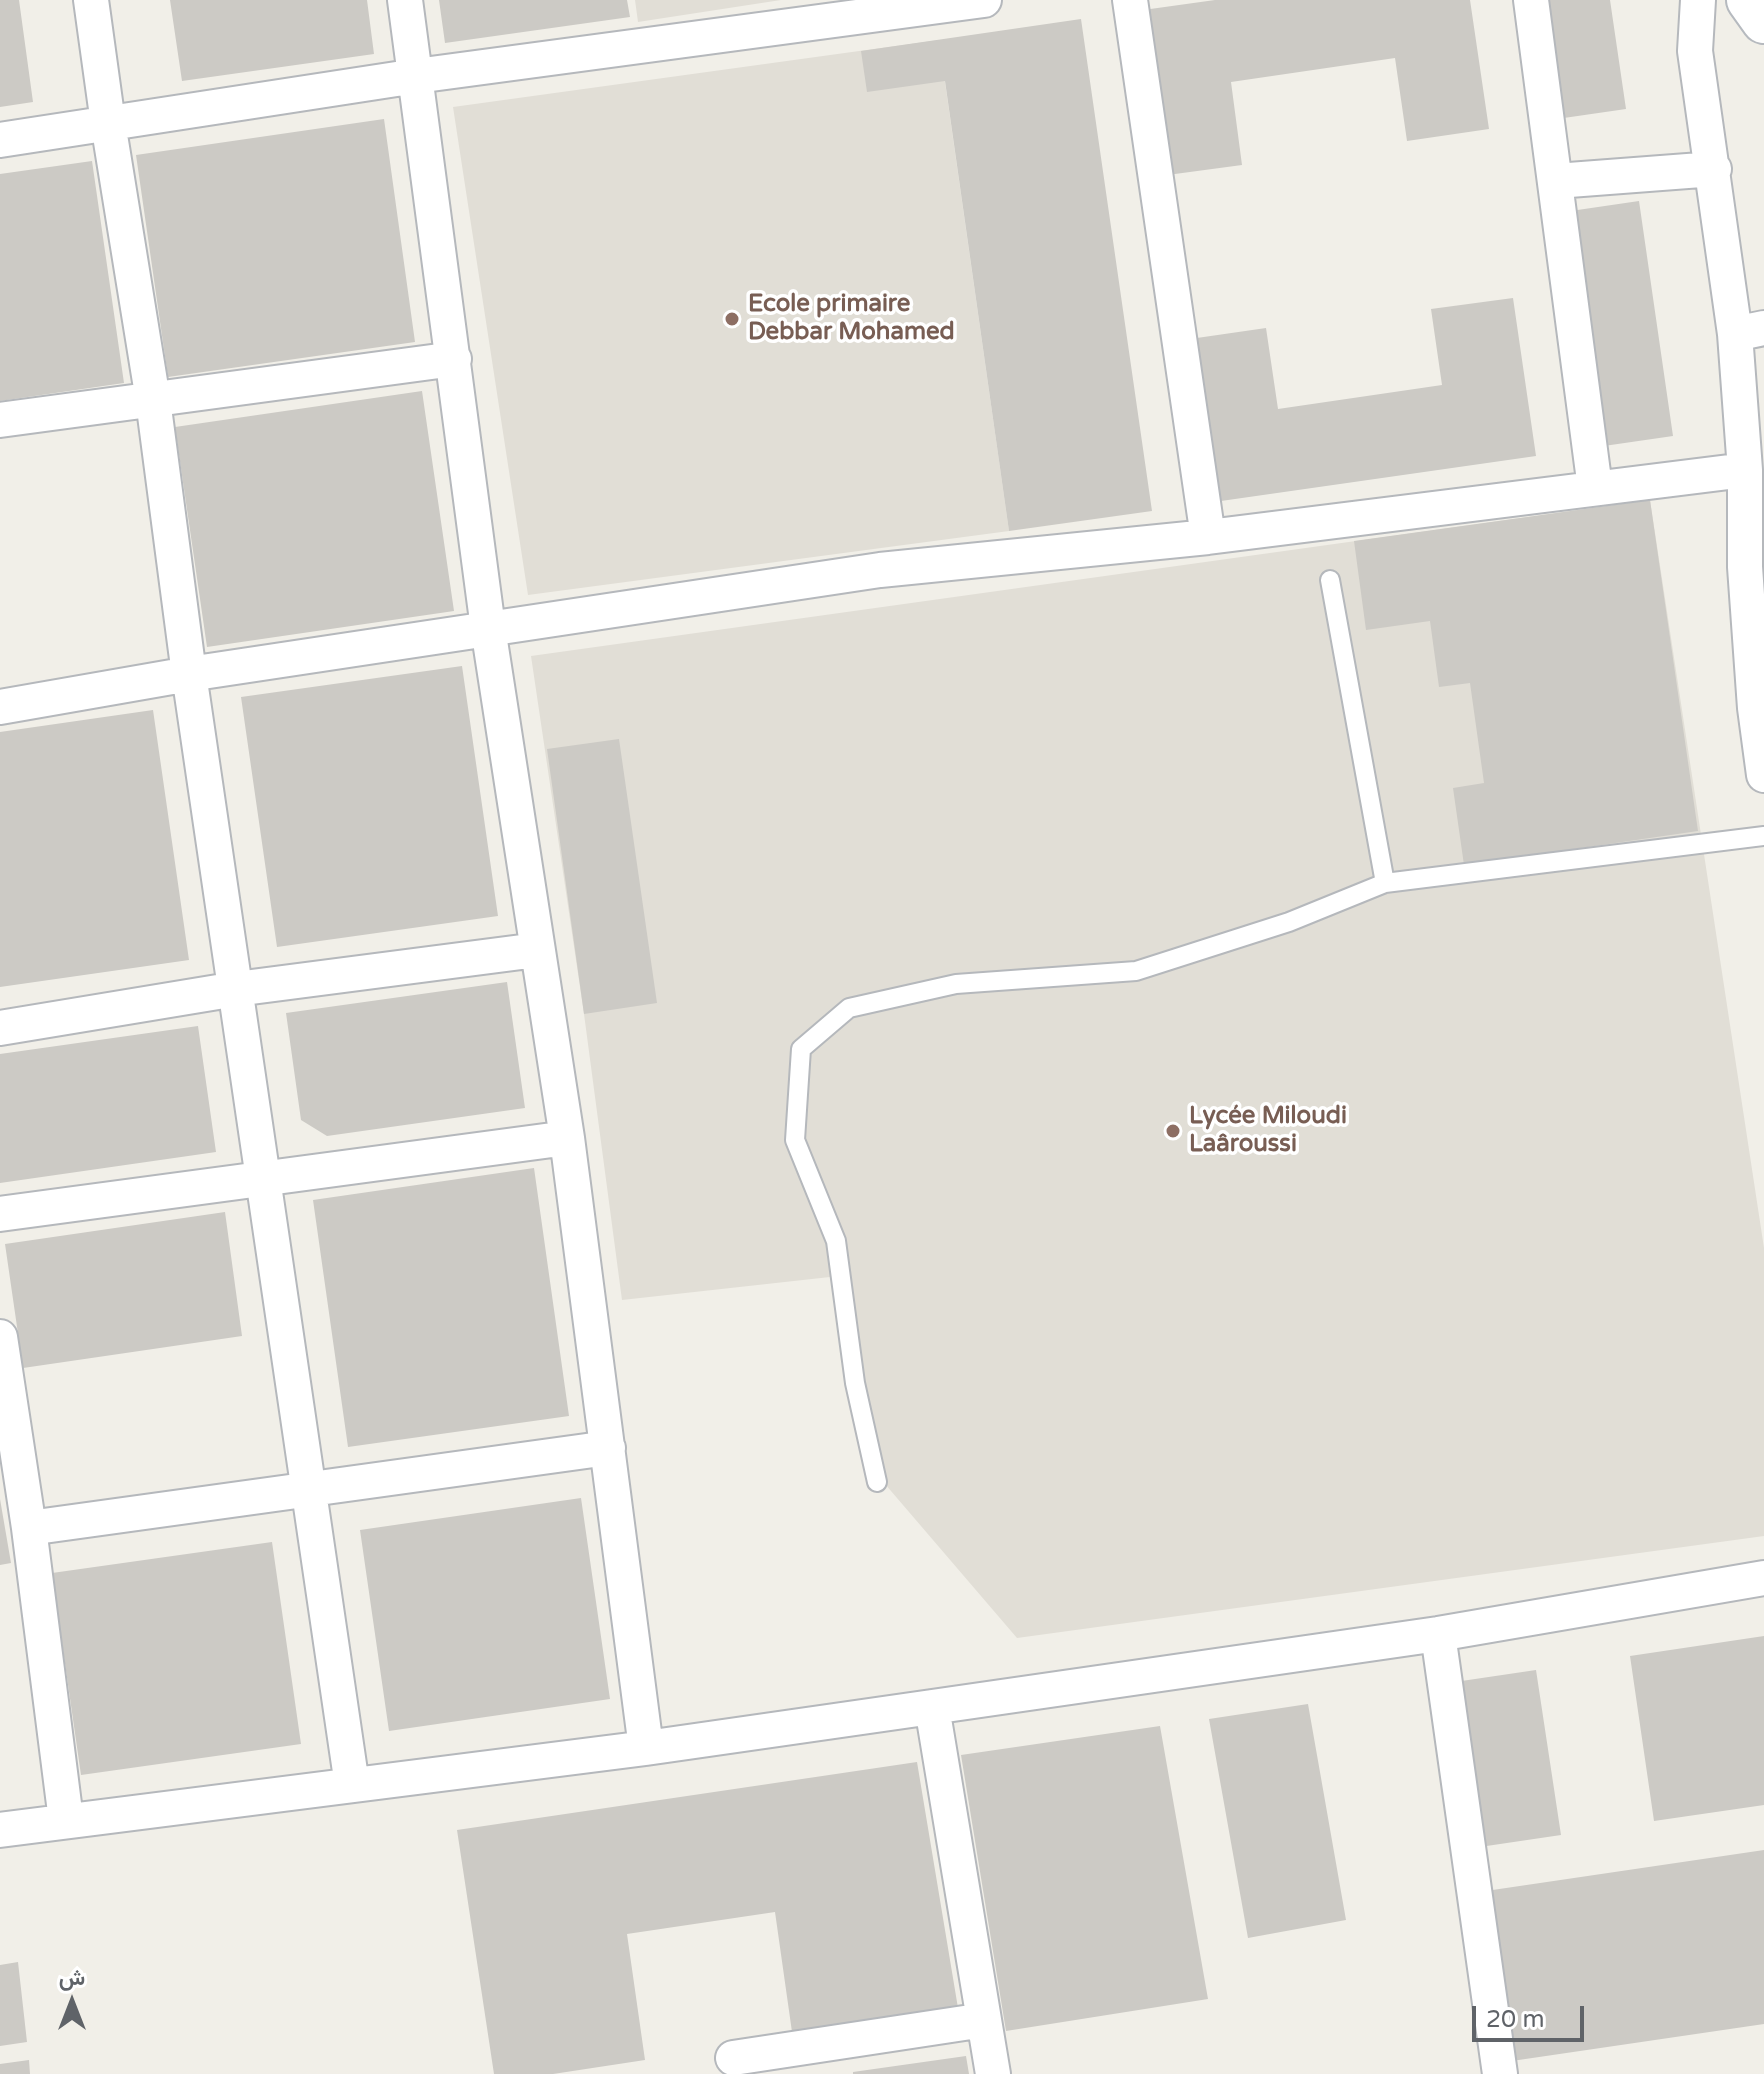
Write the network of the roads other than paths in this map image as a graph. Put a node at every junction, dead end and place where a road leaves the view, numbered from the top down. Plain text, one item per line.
1 (91, 0) edge
2 (405, 0) edge
3 (984, 0) edge
4 (1130, 0) edge
5 (1531, 0) edge
6 (1698, 0) edge
7 (1749, 0) edge
8 (1764, 21) edge
9 (416, 76) junction
10 (108, 123) junction
11 (0, 140) edge
12 (1714, 169) junction
13 (1556, 181) junction
14 (1749, 331) edge
15 (454, 359) junction
16 (153, 400) junction
17 (0, 420) edge
18 (1745, 470) junction
19 (1595, 488) junction
20 (1208, 537) junction
21 (1330, 580) dead end
22 (488, 628) junction
23 (189, 674) junction
24 (0, 707) edge
25 (1764, 775) edge
26 (1764, 836) edge
27 (1385, 883) junction
28 (537, 950) junction
29 (236, 989) junction
30 (0, 1028) edge
31 (567, 1138) junction
32 (265, 1178) junction
33 (0, 1214) edge
34 (0, 1337) edge
35 (608, 1448) junction
36 (877, 1482) dead end
37 (310, 1490) junction
38 (29, 1528) junction
39 (1764, 1578) edge
40 (1438, 1634) junction
41 (932, 1707) junction
42 (646, 1748) junction
43 (352, 1785) junction
44 (66, 1820) junction
45 (0, 1830) edge
46 (984, 2020) junction
47 (733, 2058) dead end
48 (993, 2074) edge
49 (1500, 2074) edge

1 - 10 street
2 - 9 street
3 - 9 street
4 - 20 street
5 - 13 street
6 - 12 street
7 - 8 street
9 - 10 street
9 - 15 street
10 - 11 street
10 - 16 street
12 - 13 street
12 - 14 street
13 - 19 street
14 - 18 street
15 - 16 street
15 - 22 street
16 - 17 street
16 - 23 street
18 - 19 street
18 - 25 street
19 - 20 street
20 - 22 street
21 - 27 lane
22 - 23 street
22 - 28 street
23 - 24 street
23 - 29 street
26 - 27 lane
27 - 36 lane
28 - 29 street
28 - 31 street
29 - 30 street
29 - 32 street
31 - 32 street
31 - 35 street
32 - 33 street
32 - 37 street
34 - 38 street
35 - 37 street
35 - 42 street
37 - 38 street
37 - 43 street
38 - 44 street
39 - 40 street
40 - 41 street
40 - 49 street
41 - 42 street
41 - 46 street
42 - 43 street
43 - 44 street
44 - 45 street
46 - 47 street
46 - 48 street

